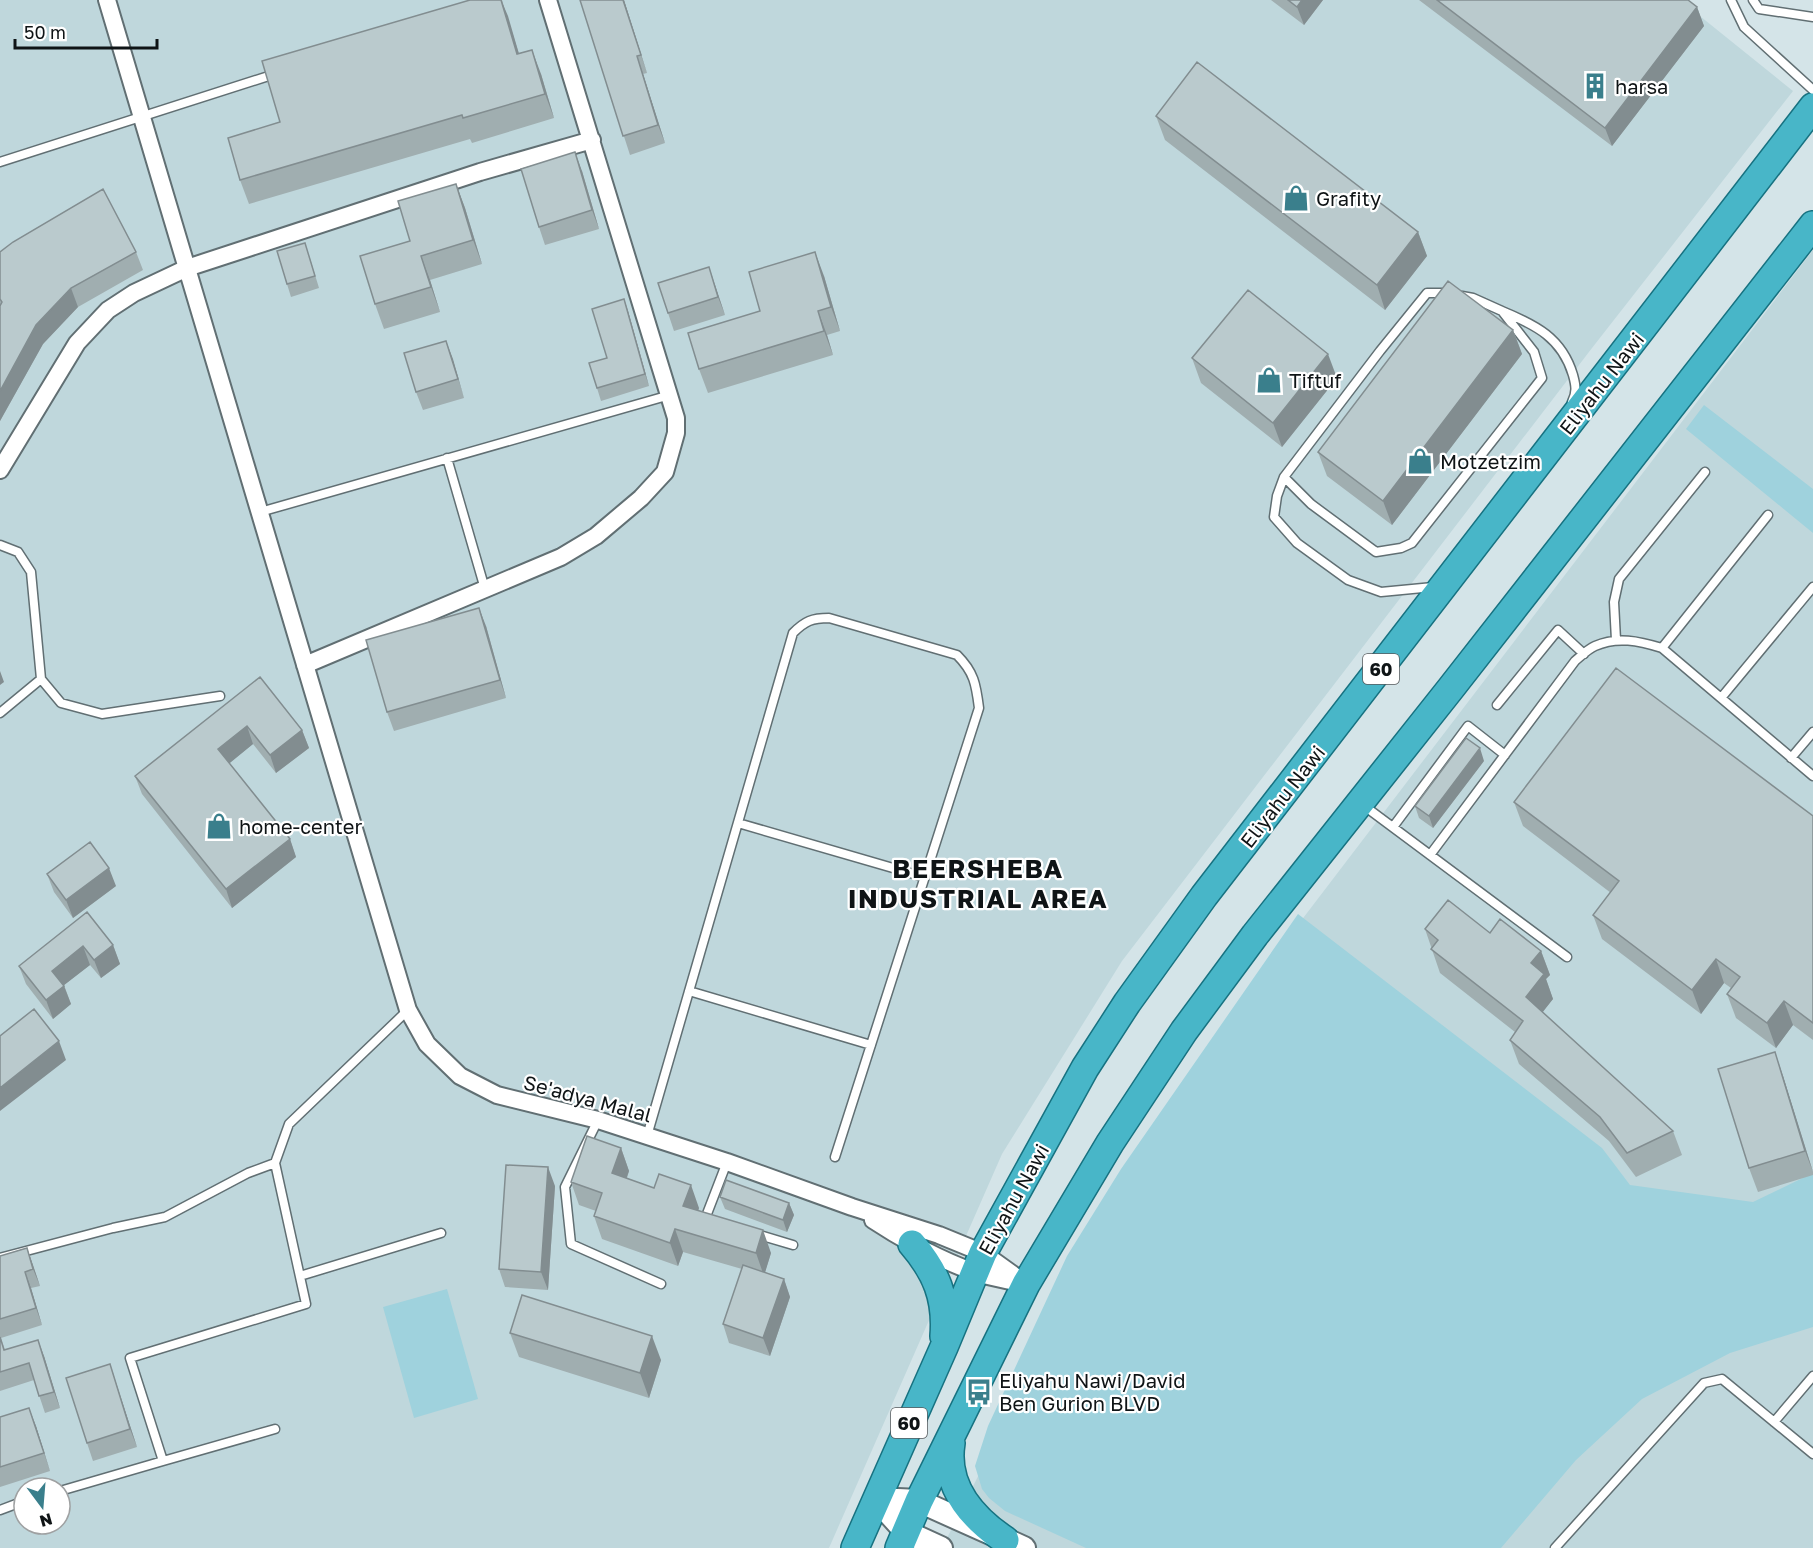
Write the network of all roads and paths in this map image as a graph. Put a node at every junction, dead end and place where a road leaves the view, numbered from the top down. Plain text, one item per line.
1 (107, 0) edge
2 (548, 0) edge
3 (1731, 0) edge
4 (1753, 0) edge
5 (1813, 17) edge
6 (290, 69) edge
7 (1813, 90) edge
8 (1813, 107) edge
9 (142, 116) junction
10 (592, 140) junction
11 (0, 162) edge
12 (1813, 225) edge
13 (187, 268) junction
14 (1502, 311) junction
15 (670, 395) junction
16 (447, 458) junction
17 (0, 470) edge
18 (1533, 471) junction
19 (1705, 472) dead end
20 (1284, 477) junction
21 (260, 512) junction
22 (1768, 515) dead end
23 (0, 545) edge
24 (1447, 583) junction
25 (1813, 587) edge
26 (485, 589) junction
27 (1616, 640) junction
28 (1662, 648) junction
29 (1584, 654) junction
30 (305, 665) junction
31 (41, 679) junction
32 (220, 696) dead end
33 (1721, 698) junction
34 (1497, 705) dead end
35 (0, 713) edge
36 (1813, 732) edge
37 (1505, 755) junction
38 (1791, 758) junction
39 (1813, 776) edge
40 (1359, 802) junction
41 (738, 823) junction
42 (1393, 828) junction
43 (1430, 855) junction
44 (924, 877) junction
45 (1567, 957) dead end
46 (689, 991) junction
47 (408, 1010) junction
48 (871, 1045) junction
49 (598, 1120) junction
50 (647, 1136) junction
51 (835, 1157) dead end
52 (727, 1162) junction
53 (275, 1163) junction
54 (852, 1207) junction
55 (716, 1222) edge
56 (749, 1232) edge
57 (441, 1233) dead end
58 (912, 1244) junction
59 (793, 1245) dead end
60 (0, 1258) edge
61 (979, 1262) junction
62 (300, 1276) junction
63 (661, 1284) dead end
64 (1026, 1284) junction
65 (944, 1347) junction
66 (1813, 1376) edge
67 (1774, 1422) junction
68 (276, 1428) dead end
69 (952, 1437) junction
70 (1813, 1454) edge
71 (163, 1461) junction
72 (72, 1488) edge
73 (876, 1499) junction
74 (919, 1501) junction
75 (902, 1540) edge
76 (1015, 1544) edge
77 (855, 1548) edge
78 (941, 1548) edge
79 (1555, 1548) edge

1 - 9 street, Se'adya Malal
2 - 10 street
3 - 7 lane
4 - 5 lane
6 - 9 lane
8 - 18 highway, Eliyahu Nawi / 60
9 - 11 lane
9 - 13 street, Se'adya Malal
10 - 13 street
10 - 15 street
12 - 40 highway, 60
13 - 17 street
13 - 21 street, Se'adya Malal
14 - 18 lane
14 - 20 lane
14 - 20 lane
15 - 16 lane
15 - 26 street
16 - 21 lane
16 - 26 lane
18 - 24 highway, Eliyahu Nawi / 60
19 - 27 lane
20 - 24 lane
21 - 30 street, Se'adya Malal
22 - 28 lane
23 - 31 lane
24 - 61 highway, Eliyahu Nawi / 60
25 - 33 lane
26 - 30 street
27 - 28 lane
27 - 29 lane
28 - 33 lane
29 - 34 lane
29 - 37 lane
30 - 47 street, Se'adya Malal
31 - 32 lane
31 - 35 lane
33 - 38 lane
36 - 38 lane
37 - 42 lane
37 - 43 lane
38 - 39 lane
40 - 42 lane
40 - 64 highway, 60
41 - 44 lane
41 - 44 lane
41 - 46 lane
42 - 43 lane
43 - 45 lane
44 - 48 lane
46 - 48 lane
46 - 50 lane
47 - 49 street, Se'adya Malal
47 - 53 lane
48 - 51 lane
49 - 50 street, Se'adya Malal
49 - 63 lane
50 - 52 street, Se'adya Malal
52 - 54 street, Se'adya Malal
52 - 55 lane
53 - 60 lane
53 - 62 lane
54 - 58 street, Se'adya Malal
54 - 61 street, Se'adya Malal
56 - 59 lane
57 - 62 lane
58 - 61 street, Se'adya Malal
58 - 65 highway
61 - 64 street, Se'adya Malal
61 - 65 highway, Eliyahu Nawi / 60
62 - 71 lane
64 - 69 highway, 60
65 - 73 highway, Eliyahu Nawi / 60
66 - 67 lane
67 - 70 lane
67 - 79 lane
68 - 71 lane
69 - 74 highway, 60
69 - 76 highway
71 - 72 lane
73 - 74 main road
73 - 75 main road
73 - 77 highway, Eliyahu Nawi / 60
74 - 75 highway, 60
74 - 76 main road
75 - 78 main road

